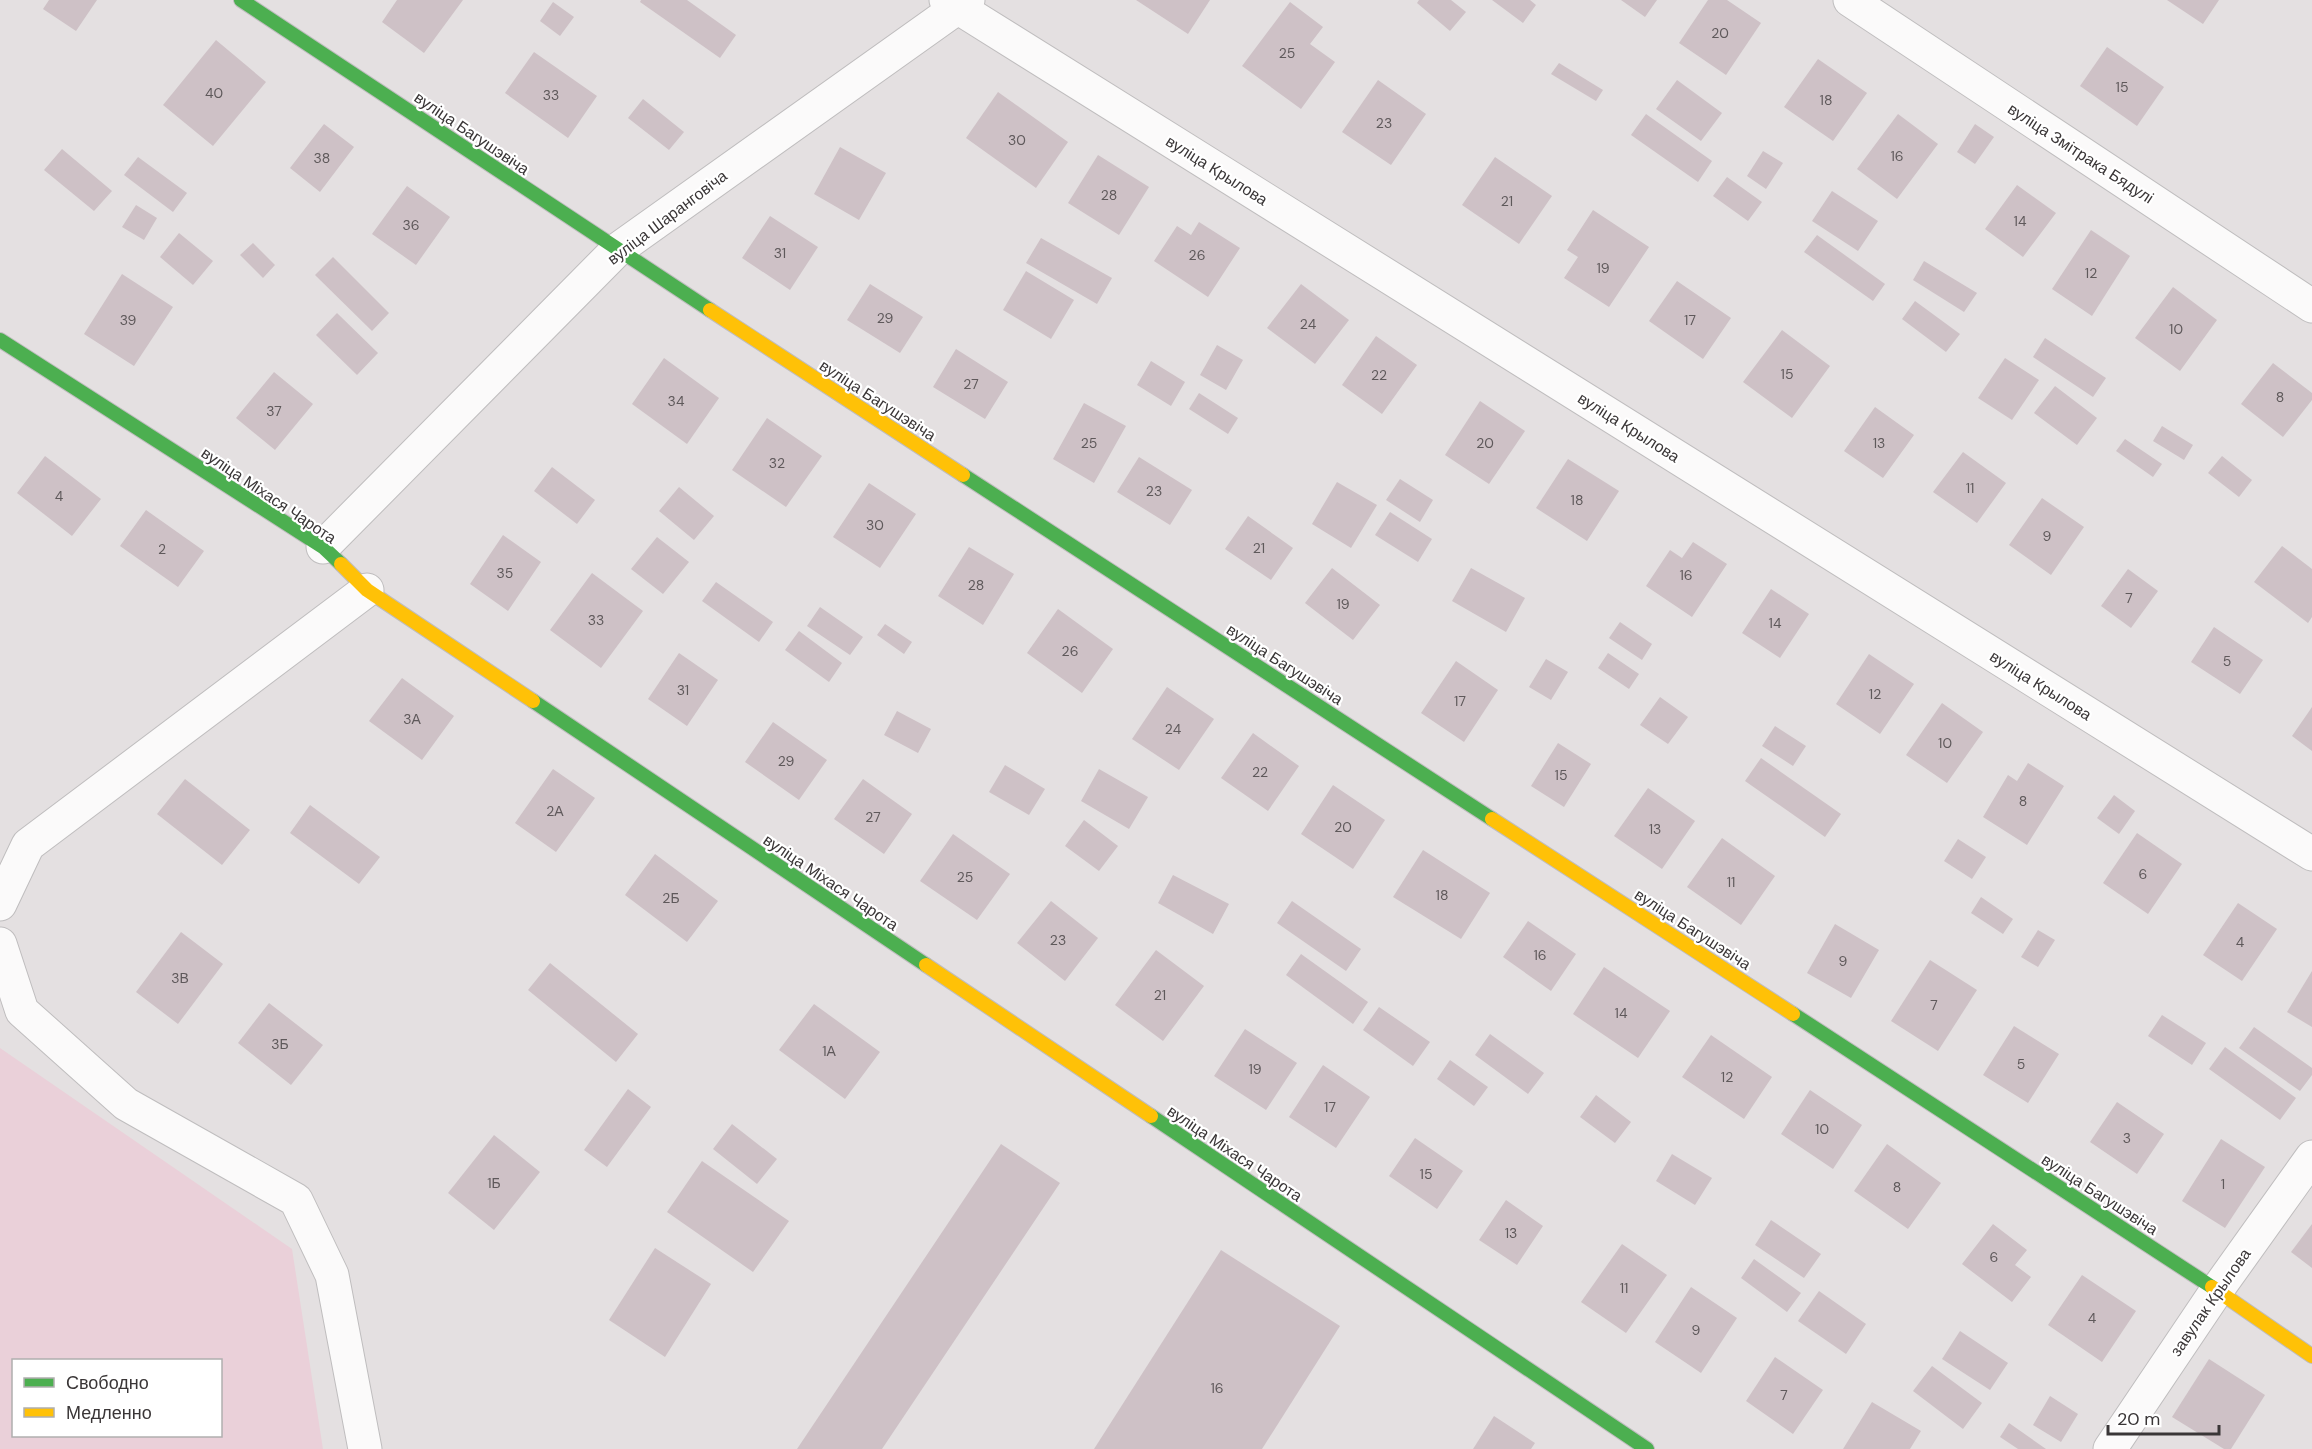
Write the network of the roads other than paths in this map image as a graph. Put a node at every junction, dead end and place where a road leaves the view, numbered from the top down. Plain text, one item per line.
1 (241, 0) edge
2 (1850, 0) edge
3 (957, 3) edge
4 (617, 250) junction
5 (2312, 306) edge
6 (0, 340) edge
7 (323, 547) junction
8 (367, 590) junction
9 (2312, 854) edge
10 (0, 904) edge
11 (0, 944) edge
12 (2312, 1157) edge
13 (2217, 1290) junction
14 (2312, 1356) edge
15 (366, 1449) edge
16 (1647, 1449) edge
17 (2110, 1449) edge

1 - 4 street, вуліца Багушэвіча
2 - 5 street, вуліца Змітрака Бядулі
3 - 4 street, вуліца Шаранговіча
3 - 9 street, вуліца Крылова
4 - 7 street, вуліца Шаранговіча
4 - 13 street, вуліца Багушэвіча
6 - 7 street, вуліца Міхася Чарота
7 - 8 street, вуліца Міхася Чарота
8 - 10 street
8 - 16 street, вуліца Міхася Чарота
11 - 15 street
12 - 13 street, завулак Крылова
13 - 14 street, вуліца Багушэвіча
13 - 17 street, завулак Крылова

